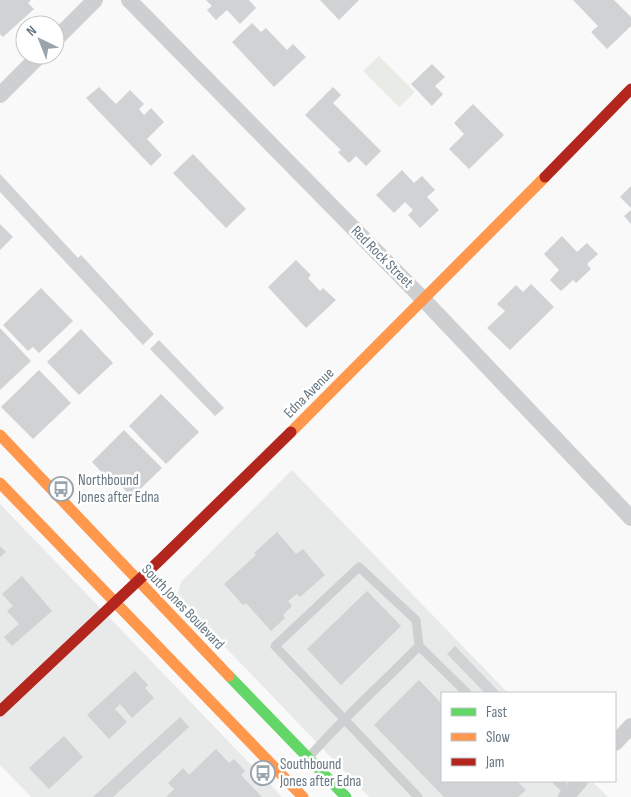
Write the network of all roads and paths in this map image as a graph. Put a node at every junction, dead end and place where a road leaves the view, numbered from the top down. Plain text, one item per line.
1 (95, 0) edge
2 (129, 0) edge
3 (65, 30) edge
4 (30, 65) edge
5 (631, 89) edge
6 (0, 95) edge
7 (424, 300) junction
8 (0, 435) edge
9 (0, 483) edge
10 (631, 518) edge
11 (139, 583) junction
12 (117, 604) junction
13 (419, 646) junction
14 (466, 692) edge
15 (0, 712) edge
16 (345, 720) junction
17 (631, 726) edge
18 (616, 742) edge
19 (308, 758) junction
20 (559, 782) edge
21 (572, 790) edge
22 (303, 797) edge
23 (346, 797) edge
24 (418, 797) edge

1 - 3 street
2 - 7 street, Red Rock Street
4 - 6 street
5 - 7 main road, Edna Avenue
7 - 10 street, Red Rock Street
7 - 11 main road, Edna Avenue
8 - 11 main road, South Jones Boulevard
9 - 12 main road
11 - 12 main road, Edna Avenue
11 - 19 main road, South Jones Boulevard
12 - 15 main road, Edna Avenue
12 - 22 main road
13 - 14 lane
13 - 16 lane
13 - 16 lane
16 - 19 lane
16 - 24 lane
17 - 18 street
19 - 23 main road, South Jones Boulevard
20 - 21 lane

